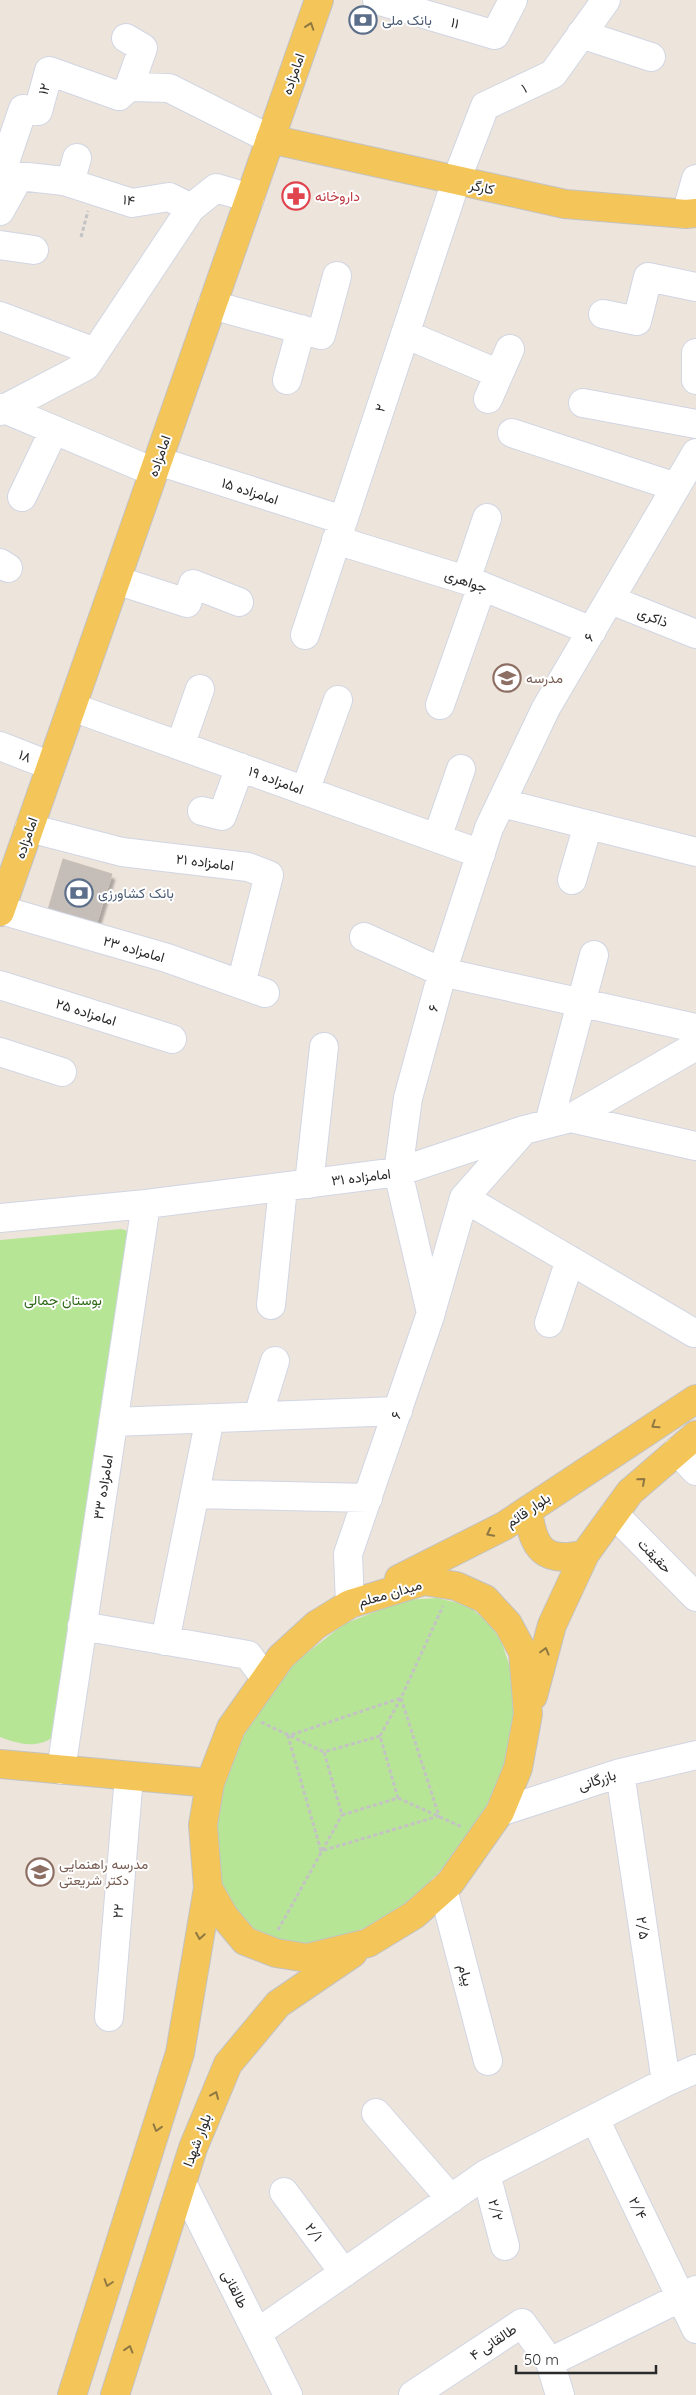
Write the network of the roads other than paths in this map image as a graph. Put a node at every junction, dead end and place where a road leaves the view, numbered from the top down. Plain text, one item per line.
1 (319, 0) edge
2 (377, 0) edge
3 (514, 0) edge
4 (606, 0) edge
5 (582, 34) junction
6 (126, 38) dead end
7 (651, 57) dead end
8 (129, 88) junction
9 (270, 138) junction
10 (7, 175) edge
11 (696, 179) edge
12 (456, 181) junction
13 (250, 198) junction
14 (191, 208) junction
15 (0, 211) edge
16 (691, 214) edge
17 (0, 245) edge
18 (34, 250) dead end
19 (337, 276) dead end
20 (696, 287) edge
21 (212, 305) junction
22 (603, 314) dead end
23 (0, 316) edge
24 (300, 329) junction
25 (405, 334) junction
26 (510, 349) dead end
27 (95, 352) junction
28 (696, 353) edge
29 (499, 374) junction
30 (287, 380) dead end
31 (696, 380) edge
32 (488, 399) dead end
33 (583, 403) dead end
34 (1, 409) edge
35 (696, 424) edge
36 (54, 430) junction
37 (512, 433) dead end
38 (156, 467) junction
39 (688, 472) edge
40 (22, 497) dead end
41 (487, 518) dead end
42 (340, 530) junction
43 (116, 580) junction
44 (474, 584) junction
45 (611, 600) junction
46 (239, 602) dead end
47 (592, 631) junction
48 (696, 634) edge
49 (305, 635) dead end
50 (200, 689) dead end
51 (338, 700) dead end
52 (440, 705) dead end
53 (72, 707) junction
54 (0, 746) edge
55 (180, 746) junction
56 (51, 766) junction
57 (240, 767) junction
58 (461, 769) dead end
59 (305, 791) junction
60 (502, 803) junction
61 (202, 811) dead end
62 (588, 825) junction
63 (29, 828) junction
64 (437, 838) junction
65 (696, 852) edge
66 (481, 854) junction
67 (572, 880) dead end
68 (0, 911) edge
69 (364, 937) dead end
70 (594, 955) dead end
71 (442, 972) junction
72 (0, 985) edge
73 (253, 989) joint
74 (580, 1002) junction
75 (696, 1028) edge
76 (172, 1039) dead end
77 (696, 1046) edge
78 (324, 1047) dead end
79 (0, 1052) edge
80 (62, 1072) dead end
81 (548, 1124) junction
82 (696, 1146) edge
83 (398, 1172) junction
84 (296, 1185) junction
85 (464, 1198) junction
86 (146, 1204) junction
87 (0, 1218) edge
88 (570, 1260) junction
89 (271, 1305) dead end
90 (431, 1313) junction
91 (549, 1322) dead end
92 (694, 1333) dead end
93 (275, 1362) dead end
94 (696, 1399) edge
95 (398, 1411) junction
96 (258, 1416) junction
97 (210, 1418) junction
98 (113, 1422) junction
99 (687, 1443) edge
100 (696, 1471) edge
101 (195, 1494) junction
102 (368, 1498) junction
103 (528, 1510) junction
104 (614, 1514) junction
105 (585, 1554) junction
106 (696, 1597) edge
107 (350, 1604) junction
108 (82, 1626) junction
109 (165, 1640) junction
110 (265, 1678) junction
111 (528, 1714) junction
112 (696, 1755) edge
113 (0, 1764) edge
114 (61, 1770) junction
115 (620, 1773) junction
116 (129, 1776) junction
117 (210, 1783) junction
118 (500, 1812) junction
119 (208, 1888) junction
120 (443, 1889) junction
121 (368, 1942) junction
122 (109, 2017) dead end
123 (488, 2061) dead end
124 (696, 2069) edge
125 (666, 2082) junction
126 (376, 2113) dead end
127 (595, 2119) junction
128 (486, 2174) junction
129 (182, 2182) junction
130 (284, 2192) dead end
131 (451, 2198) junction
132 (505, 2246) dead end
133 (344, 2272) junction
134 (688, 2294) edge
135 (696, 2328) edge
136 (257, 2333) junction
137 (550, 2362) junction
138 (72, 2395) edge
139 (115, 2395) edge
140 (288, 2395) edge
141 (413, 2395) edge
142 (560, 2395) edge

9 -> 1 main road, امامزاده
2 - 3 street, ۱۱
4 - 5 street, ۱
5 - 7 street
5 - 12 street, ۱
6 - 8 street
8 - 9 street, ۱۲
8 - 10 street, ۱۲
9 - 12 main road, کارگر
9 - 13 main road, امامزاده
10 - 14 street, ۱۴
10 - 15 street
11 - 16 street
12 - 16 main road, کارگر
12 - 25 street, ۲
13 - 14 street
13 - 21 main road, امامزاده
14 - 27 street
17 - 18 street
19 - 24 street
20 - 22 street
21 - 24 street
21 - 38 main road, امامزاده
23 - 27 street
24 - 30 street
25 - 29 street
25 - 42 street, ۲
26 - 29 street
27 - 34 street
28 - 31 street
29 - 32 street
33 - 35 street
34 - 36 street, امامزاده ۱۵
36 - 38 street, امامزاده ۱۵
36 - 40 street
37 - 39 street
38 - 42 street, امامزاده ۱۵
38 - 43 main road, امامزاده
39 - 45 street, ۶
41 - 44 street
42 - 44 street, جواهری
42 - 49 street, ۲
43 - 46 street
43 - 53 main road, امامزاده
44 - 47 street, جواهری
44 - 52 street
45 - 47 street, ۶
45 - 48 street, ذاکری
47 - 60 street, ۶
50 - 55 street
51 - 59 street
53 - 55 street, امامزاده ۱۹
53 - 56 main road, امامزاده
54 - 56 street, ۱۸
55 - 57 street, امامزاده ۱۹
56 - 63 main road, امامزاده
57 - 59 street, امامزاده ۱۹
57 - 61 street
58 - 64 street
59 - 64 street, امامزاده ۱۹
60 - 62 street
60 - 66 street, ۶
62 - 65 street
62 - 67 street
63 - 68 main road, امامزاده
63 - 73 street, امامزاده ۲۱
64 - 66 street, امامزاده ۱۹
66 - 71 street, ۶
68 - 73 street, امامزاده ۲۳
69 - 71 street
70 - 74 street
71 - 74 street
71 - 83 street, ۶
72 - 76 street, امامزاده ۲۵
74 - 75 street
74 - 81 street
77 - 81 street, امامزاده ۳۱
78 - 84 street
79 - 80 street
81 - 82 street
81 - 83 street, امامزاده ۳۱
81 - 85 street
83 - 84 street, امامزاده ۳۱
83 - 90 street, ۶
84 - 86 street, امامزاده ۳۱
84 - 89 street
85 - 88 street
85 - 90 street
86 - 87 street, امامزاده ۳۱
86 - 98 street, امامزاده ۳۳
88 - 91 street
88 - 92 street
90 - 95 street, ۶
93 - 96 street
94 -> 103 main road, بلوار قائم
95 - 96 street
95 - 102 street, ۶
96 - 97 street
97 - 98 street
97 - 101 street
98 - 108 street, امامزاده ۳۳
99 - 100 street
104 -> 99 main road
101 - 102 street
101 - 109 street
102 - 107 street, ۶
103 - 105 main road
103 -> 107 main road, بلوار قائم
104 - 105 main road
104 - 106 street, حقیقت
111 -> 105 main road
107 - 110 main road, میدان معلم
107 - 111 main road, میدان معلم
108 - 109 street
108 - 114 street, امامزاده ۳۳
109 - 110 street
110 - 117 main road, میدان معلم
111 - 118 main road, میدان معلم
112 - 115 street, بازرگانی
113 - 114 main road
114 - 116 main road
115 - 118 street, بازرگانی
115 - 125 street, ۲/۵
116 - 117 main road
116 - 122 street, ۲۲
117 - 119 main road, میدان معلم
118 - 120 main road, میدان معلم
119 - 121 main road, میدان معلم
119 -> 138 main road
120 - 121 main road, میدان معلم
120 - 123 street, پیام
129 -> 121 main road, بلوار شهدا
124 - 125 street
125 - 127 street
126 - 131 street
127 - 128 street
127 - 134 street, ۲/۴
128 - 131 street
128 - 132 street, ۲/۲
129 - 136 street, طالقانی
139 -> 129 main road, بلوار شهدا
130 - 133 street, ۲/۱
131 - 133 street
133 - 136 street
134 - 135 street, ۲/۴
134 - 137 street
136 - 140 street, طالقانی
137 - 141 street, طالقانی ۴
137 - 142 street

